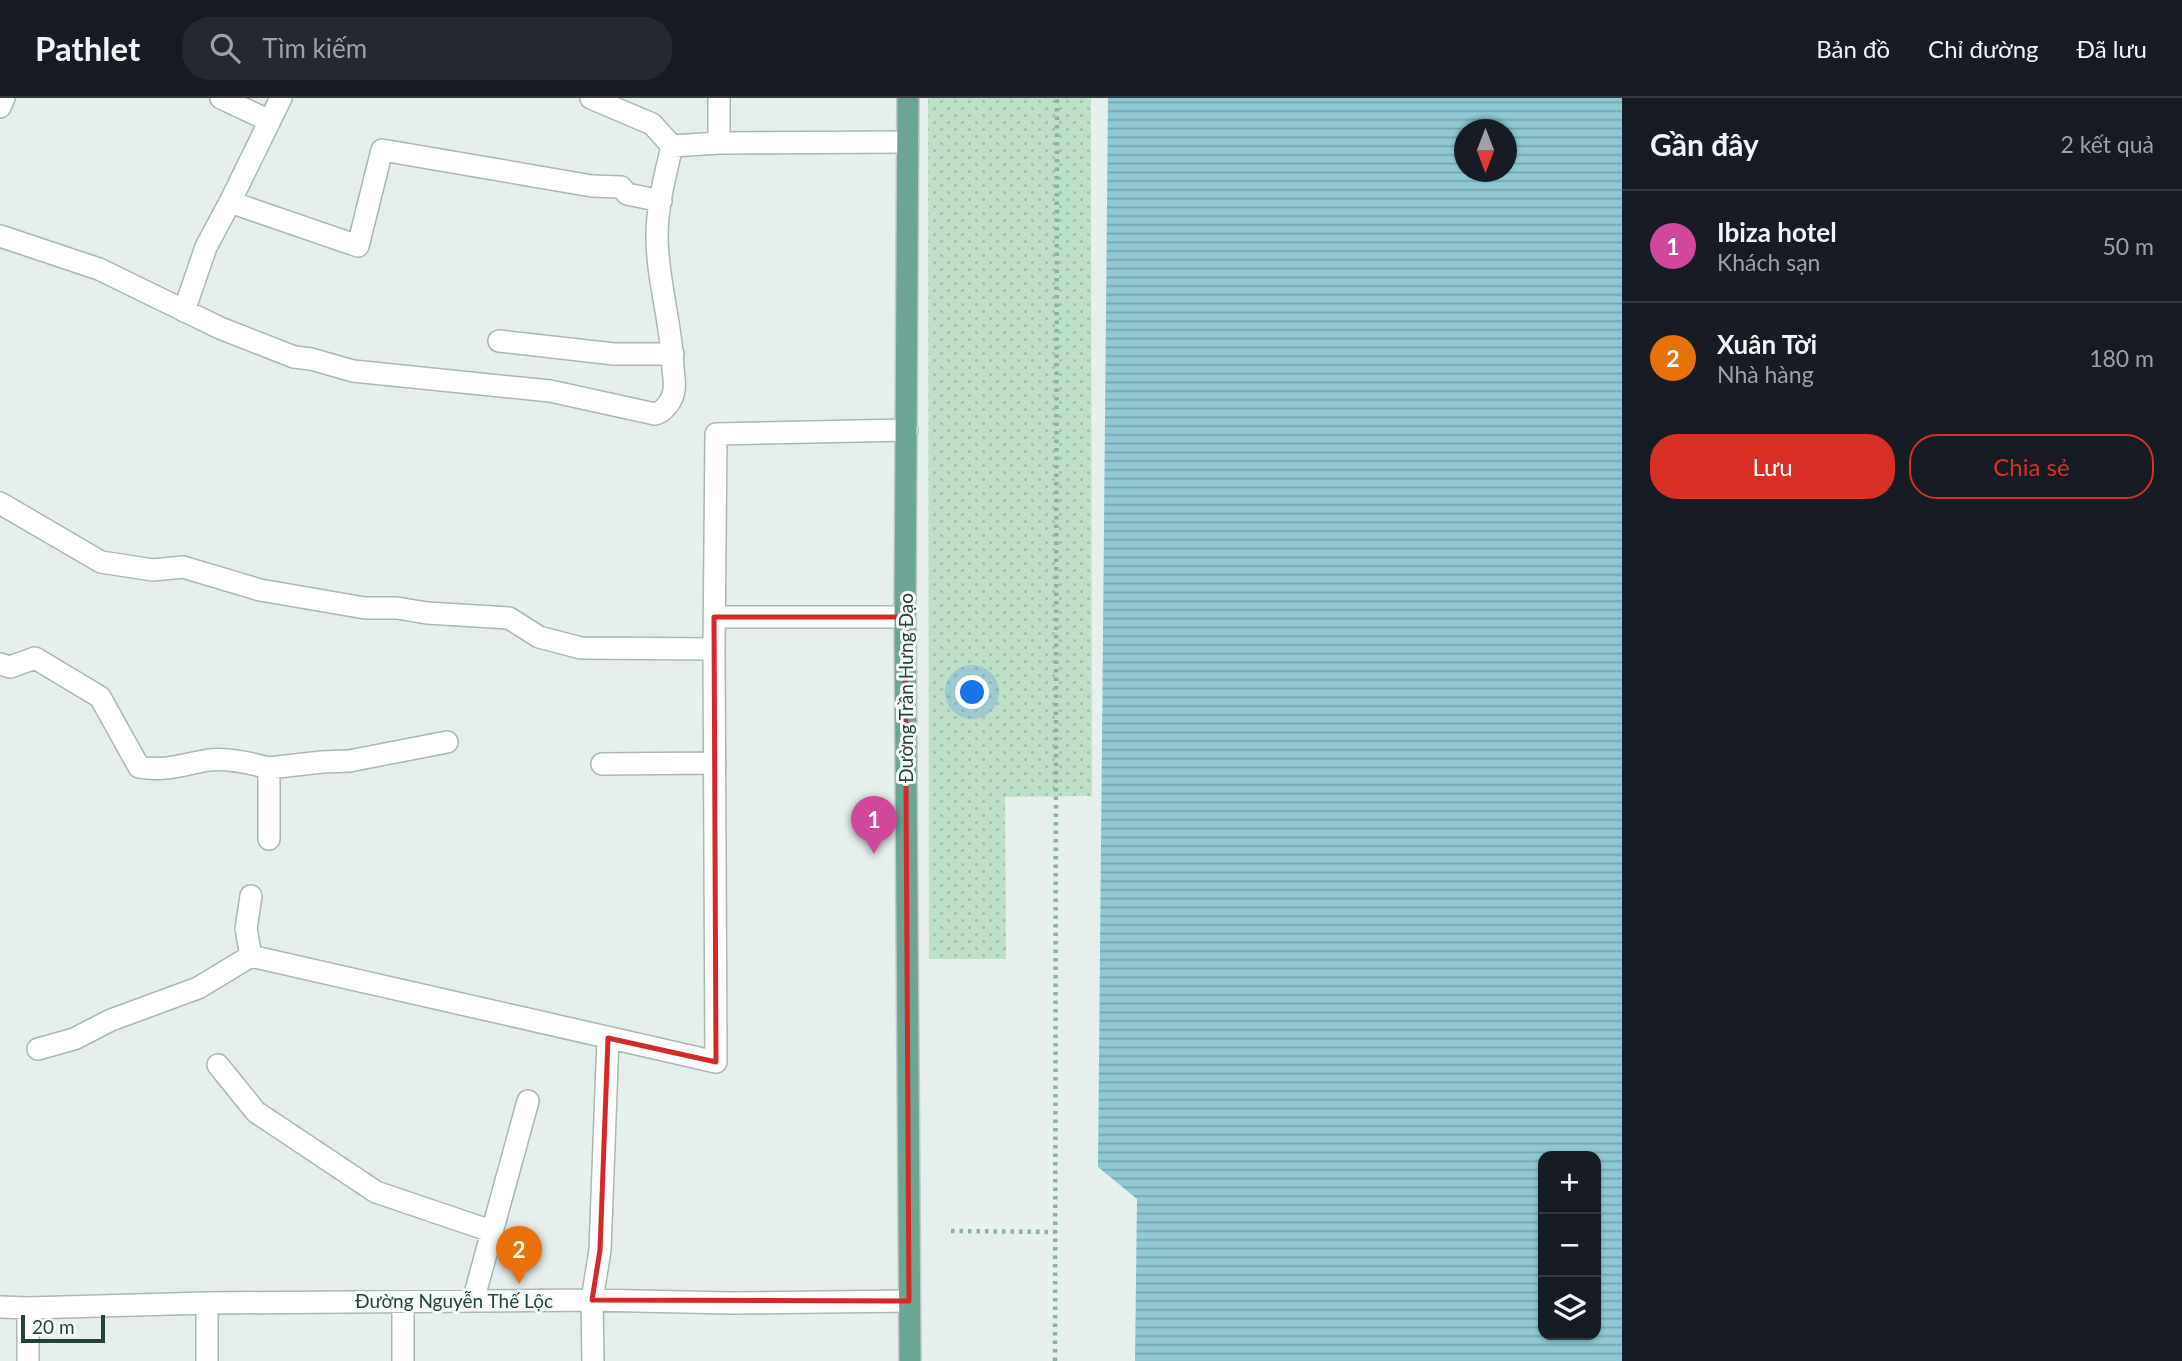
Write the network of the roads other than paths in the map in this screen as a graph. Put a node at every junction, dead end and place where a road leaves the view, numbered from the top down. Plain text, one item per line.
1 (4, 98) edge
2 (221, 98) edge
3 (281, 98) edge
4 (591, 98) edge
5 (719, 98) edge
6 (908, 98) edge
7 (0, 107) edge
8 (270, 121) junction
9 (908, 142) junction
10 (719, 143) junction
11 (672, 146) junction
12 (661, 201) junction
13 (230, 202) junction
14 (0, 236) edge
15 (184, 311) junction
16 (499, 341) dead end
17 (673, 354) junction
18 (907, 430) junction
19 (0, 503) edge
20 (714, 617) junction
21 (905, 617) junction
22 (714, 649) junction
23 (0, 664) edge
24 (447, 742) dead end
25 (715, 763) junction
26 (602, 764) dead end
27 (268, 768) junction
28 (269, 839) dead end
29 (251, 896) dead end
30 (251, 956) junction
31 (608, 1038) junction
32 (38, 1049) dead end
33 (218, 1065) dead end
34 (528, 1101) dead end
35 (491, 1231) junction
36 (592, 1300) junction
37 (473, 1301) junction
38 (909, 1301) junction
39 (403, 1302) junction
40 (208, 1303) junction
41 (0, 1307) edge
42 (28, 1308) junction
43 (27, 1361) edge
44 (207, 1361) edge
45 (403, 1361) edge
46 (593, 1361) edge
47 (910, 1361) edge

1 - 7 street
2 - 8 street
3 - 8 street
4 - 11 street
5 - 10 street
6 - 9 main road, Đường Trần Hưng Đạo
8 - 13 street
9 - 10 street
9 - 18 main road, Đường Trần Hưng Đạo
10 - 11 street
11 - 12 street
12 - 13 street
12 - 17 street
13 - 15 street
14 - 15 street
15 - 17 street
16 - 17 street
18 - 20 street
18 - 21 main road, Đường Trần Hưng Đạo
19 - 22 street
20 - 21 street
20 - 22 street
21 - 38 main road, Đường Trần Hưng Đạo
22 - 25 street
23 - 27 street
24 - 27 street
25 - 26 street
25 - 31 street
27 - 28 street
29 - 30 street
30 - 31 street
30 - 32 street
31 - 36 street
33 - 35 street
34 - 35 street
35 - 37 street
36 - 37 street, Đường Nguyễn Thế Lộc
36 - 38 street, Đường Nguyễn Thế Lộc
36 - 46 street
37 - 39 street, Đường Nguyễn Thế Lộc
38 - 47 main road, Đường Trần Hưng Đạo
39 - 40 street, Đường Nguyễn Thế Lộc
39 - 45 street
40 - 42 street, Đường Nguyễn Thế Lộc
40 - 44 street
41 - 42 street, Đường Nguyễn Thế Lộc
42 - 43 street

